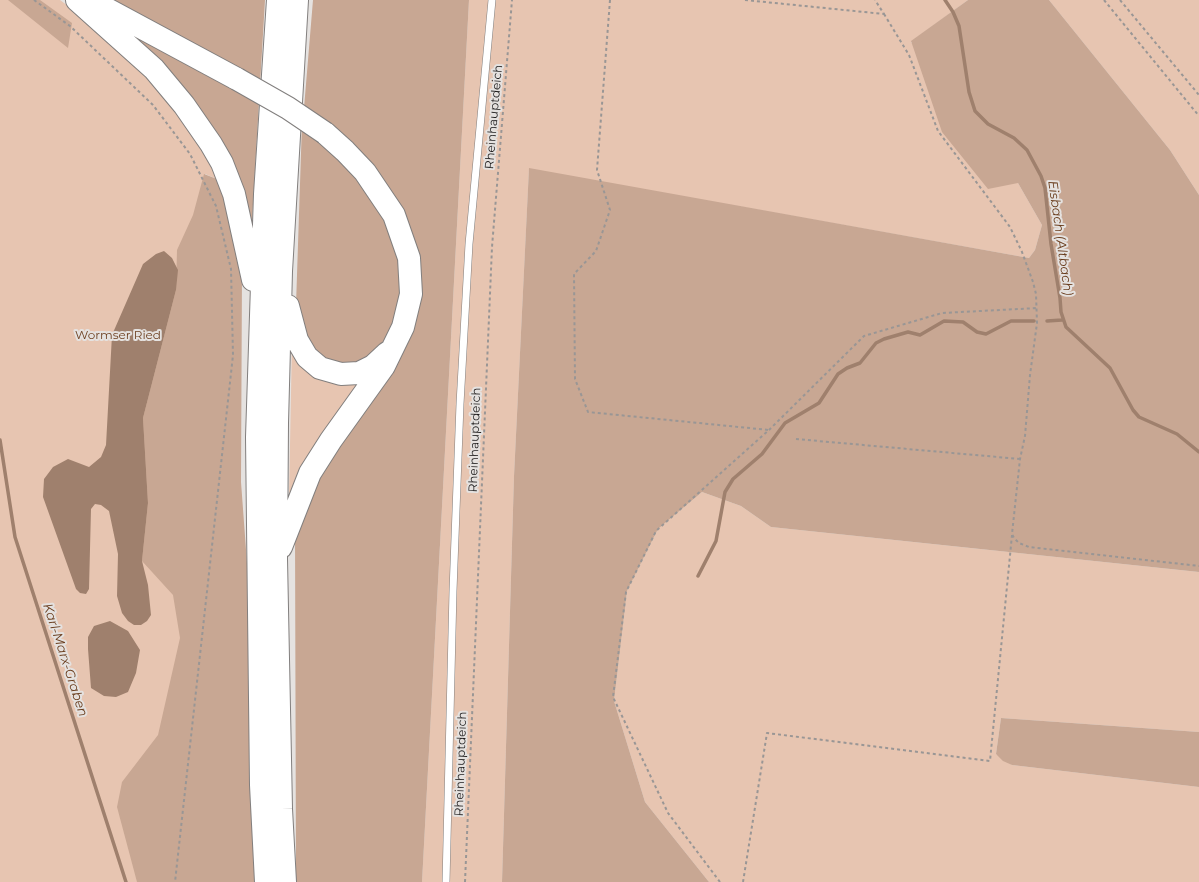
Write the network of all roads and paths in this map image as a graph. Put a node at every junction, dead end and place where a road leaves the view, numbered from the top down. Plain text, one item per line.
1 (34, 0) edge
2 (77, 0) edge
3 (91, 0) edge
4 (278, 0) edge
5 (297, 0) edge
6 (492, 0) edge
7 (512, 0) edge
8 (610, 0) edge
9 (745, 0) edge
10 (875, 0) edge
11 (1104, 0) edge
12 (1120, 0) edge
13 (884, 14) junction
14 (1199, 95) edge
15 (1199, 116) edge
16 (281, 271) junction
17 (1038, 308) junction
18 (261, 318) junction
19 (394, 347) junction
20 (769, 430) junction
21 (796, 439) dead end
22 (1020, 459) junction
23 (1012, 534) junction
24 (276, 559) junction
25 (1199, 566) edge
26 (175, 882) edge
27 (266, 882) edge
28 (286, 882) edge
29 (446, 882) edge
30 (465, 882) edge
31 (720, 882) edge
32 (743, 882) edge

1 - 26 path
2 - 18 highway
3 - 19 highway, bridge
4 - 18 highway
5 - 16 highway
6 - 29 lane
7 - 30 path, Rheinhauptdeich
8 - 20 path
9 - 13 path
10 - 13 path
11 - 15 path
12 - 14 path
13 - 17 path
16 - 19 highway
16 - 24 highway
17 - 20 path
17 - 22 path
18 - 27 highway
19 - 24 highway
20 - 31 path
21 - 22 path
22 - 23 path
23 - 25 path
23 - 32 path
24 - 28 highway

